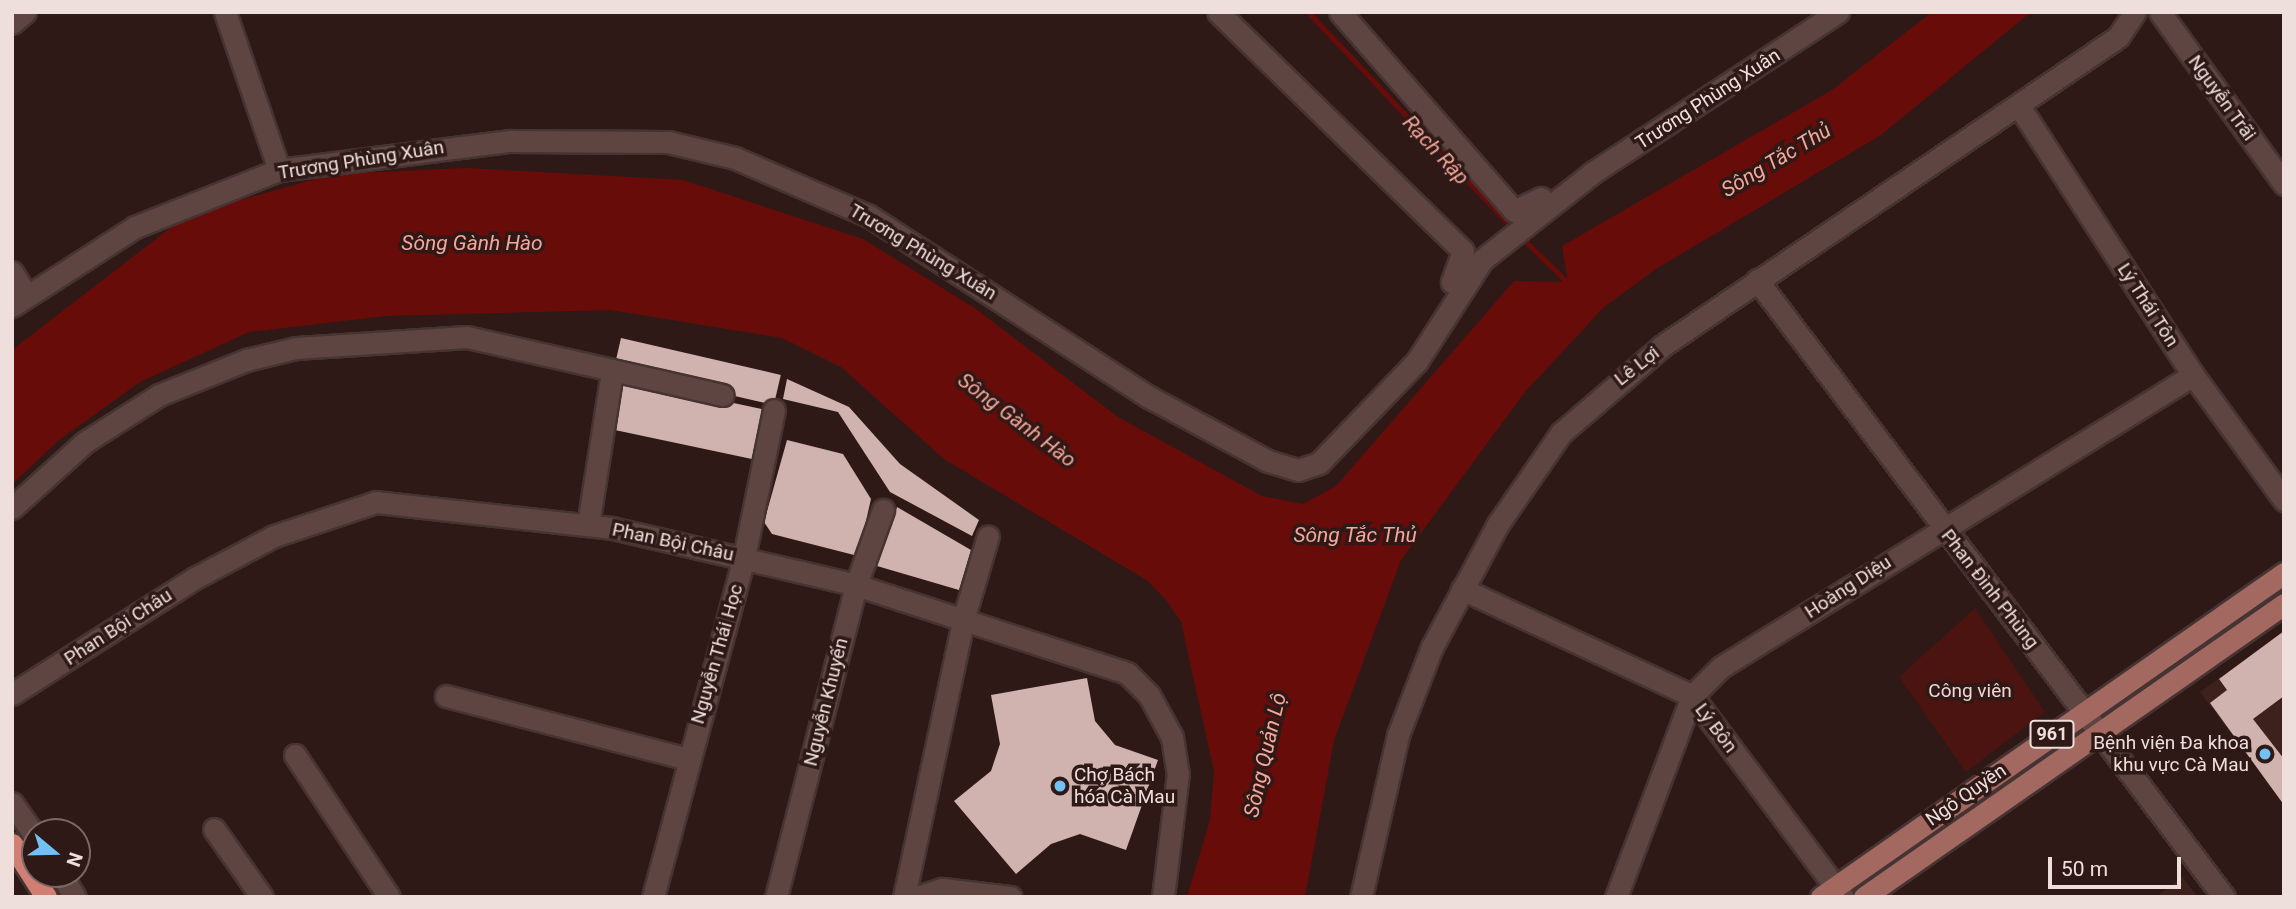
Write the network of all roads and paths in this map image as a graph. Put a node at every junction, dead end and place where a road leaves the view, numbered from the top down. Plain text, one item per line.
1 (25, 12) edge
2 (225, 12) edge
3 (1217, 12) edge
4 (1340, 12) edge
5 (1838, 12) edge
6 (2135, 12) edge
7 (2160, 12) edge
8 (12, 23) edge
9 (2020, 106) junction
10 (278, 170) junction
11 (1585, 179) junction
12 (2284, 184) edge
13 (12, 272) edge
14 (1757, 280) junction
15 (20, 301) edge
16 (1433, 336) junction
17 (612, 371) junction
18 (2193, 375) junction
19 (723, 395) dead end
20 (774, 410) dead end
21 (2284, 500) edge
22 (12, 508) edge
23 (883, 510) dead end
24 (589, 524) junction
25 (1941, 527) junction
26 (988, 536) dead end
27 (744, 557) junction
28 (2284, 573) edge
29 (856, 585) junction
30 (1462, 589) junction
31 (2284, 604) edge
32 (964, 617) junction
33 (12, 694) edge
34 (446, 696) dead end
35 (1692, 696) junction
36 (2084, 712) junction
37 (2099, 732) junction
38 (295, 755) dead end
39 (687, 758) junction
40 (12, 803) edge
41 (22, 818) edge
42 (214, 829) dead end
43 (12, 844) edge
44 (1833, 893) edge
45 (46, 897) edge
46 (262, 897) edge
47 (389, 897) edge
48 (653, 897) edge
49 (776, 897) edge
50 (904, 897) edge
51 (917, 897) edge
52 (1011, 897) edge
53 (1163, 897) edge
54 (1361, 897) edge
55 (1616, 897) edge
56 (1864, 897) edge
57 (2224, 897) edge

1 - 8 street
2 - 10 street
3 - 16 street
4 - 11 street
5 - 11 street, Trương Phùng Xuân
6 - 9 street, Lê Lợi
7 - 12 street, Nguyễn Trãi
9 - 14 street, Lê Lợi
9 - 18 street, Lý Thái Tôn
10 - 15 street, Trương Phùng Xuân
10 - 16 street, Trương Phùng Xuân
11 - 16 street, Trương Phùng Xuân
13 - 15 street
14 - 25 street, Phan Đình Phùng
14 - 30 street, Lê Lợi
17 - 19 street
17 - 22 street
17 - 24 street
18 - 21 street, Lý Thái Tôn
18 - 25 street, Hoàng Diệu
20 - 27 street, Nguyễn Thái Học
23 - 29 street, Nguyễn Khuyến
24 - 27 street, Phan Bội Châu
24 - 33 street, Phan Bội Châu
25 - 35 street, Hoàng Diệu
25 - 36 street, Phan Đình Phùng
26 - 32 street
27 - 29 street, Phan Bội Châu
27 - 39 street, Nguyễn Thái Học
28 - 36 main road, Ngô Quyền / 961
29 - 32 street, Phan Bội Châu
29 - 49 street, Nguyễn Khuyến
30 - 35 street, Lý Bôn
30 - 54 street, Lê Lợi
31 - 37 main road, Ngô Quyền
32 - 50 street
32 - 53 street, Phan Bội Châu
34 - 39 street
35 - 44 street, Lý Bôn
35 - 55 street, Hoàng Diệu
36 - 37 street, Phan Đình Phùng
36 - 44 main road, Ngô Quyền / 961
37 - 56 main road, Ngô Quyền
37 - 57 street, Phan Đình Phùng
38 - 47 street
39 - 48 street, Nguyễn Thái Học
40 - 41 street
42 - 46 street
43 - 45 highway
51 - 52 street

